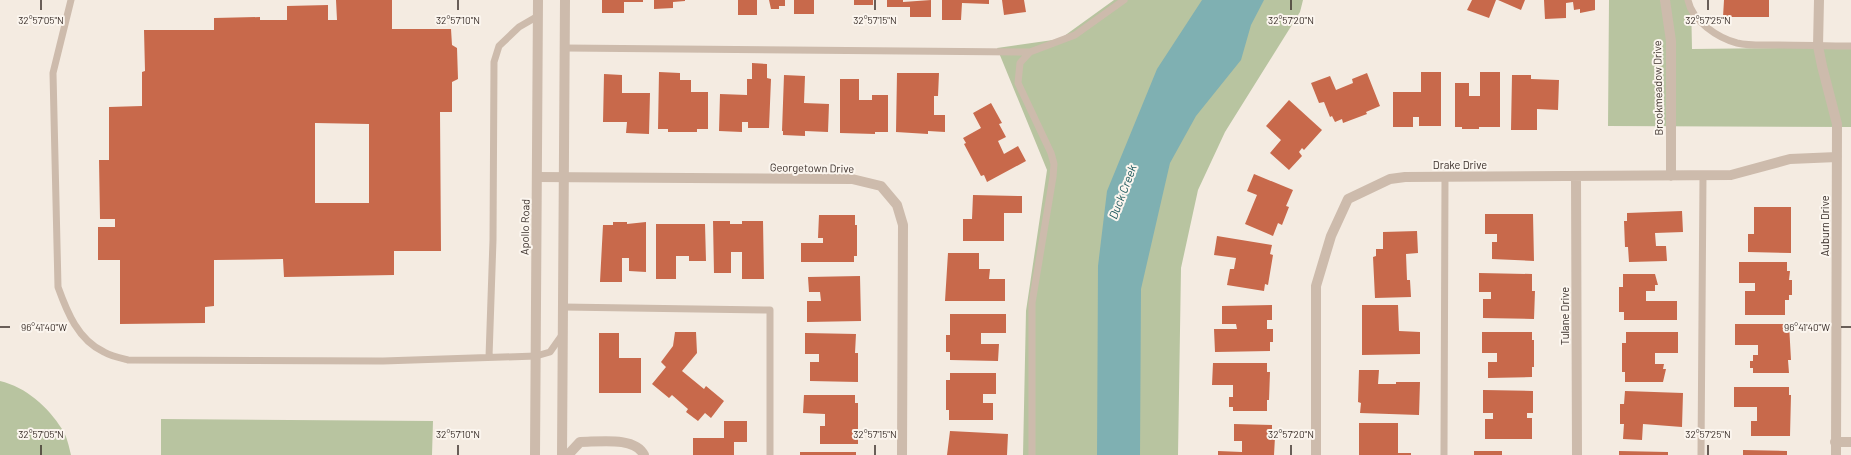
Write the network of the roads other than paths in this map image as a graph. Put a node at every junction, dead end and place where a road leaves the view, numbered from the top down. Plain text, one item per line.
1 (71, 0) edge
2 (538, 0) edge
3 (565, 0) edge
4 (1124, 0) edge
5 (1665, 0) edge
6 (1688, 0) edge
7 (1819, 0) edge
8 (538, 16) junction
9 (1818, 46) junction
10 (1851, 46) edge
11 (565, 48) junction
12 (1030, 52) junction
13 (1837, 157) junction
14 (1703, 175) junction
15 (1576, 176) junction
16 (1671, 176) junction
17 (538, 177) junction
18 (1445, 177) junction
19 (564, 178) junction
20 (563, 307) junction
21 (563, 333) junction
22 (536, 356) junction
23 (489, 357) junction
24 (1835, 442) junction
25 (1851, 442) edge
26 (535, 455) edge
27 (562, 455) edge
28 (568, 455) edge
29 (644, 455) edge
30 (770, 455) edge
31 (902, 455) edge
32 (1032, 455) edge
33 (1316, 455) edge
34 (1444, 455) edge
35 (1577, 455) edge
36 (1701, 455) edge
37 (1836, 455) edge

1 - 23 lane
2 - 8 street, Apollo Road
3 - 11 street
4 - 12 lane
5 - 16 street, Brookmeadow Drive
6 - 9 lane
7 - 9 street, Auburn Drive
8 - 17 street, Apollo Road
8 - 23 lane
9 - 10 lane
9 - 13 street, Auburn Drive
11 - 12 lane
11 - 19 street
12 - 32 lane
13 - 14 street, Drake Drive
13 - 24 street, Auburn Drive
14 - 16 street, Drake Drive
14 - 36 lane
15 - 16 street, Drake Drive
15 - 18 street, Drake Drive
15 - 35 street, Tulane Drive
17 - 19 street, Georgetown Drive
17 - 22 street, Apollo Road
18 - 33 street, Drake Drive
18 - 34 lane
19 - 20 street
19 - 31 street, Georgetown Drive
20 - 21 street
20 - 30 lane
21 - 22 lane
21 - 27 street
22 - 23 lane
22 - 26 street, Apollo Road
24 - 25 street
24 - 37 street, Auburn Drive
28 - 29 street

